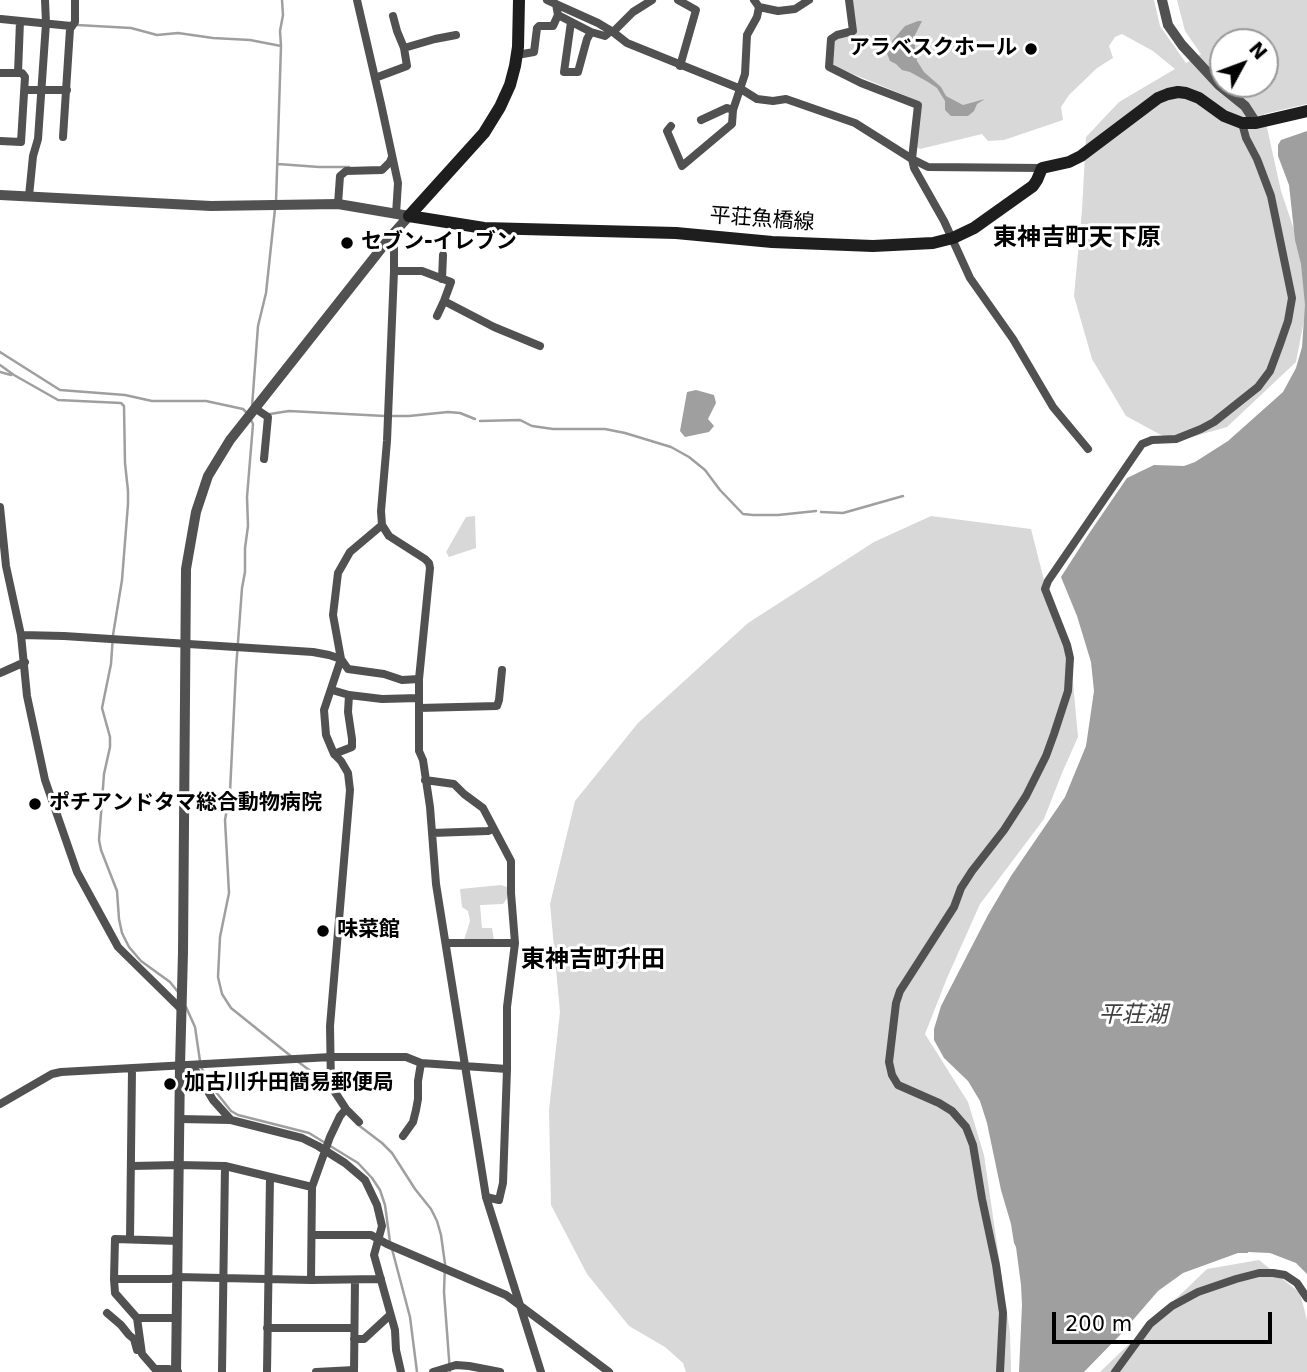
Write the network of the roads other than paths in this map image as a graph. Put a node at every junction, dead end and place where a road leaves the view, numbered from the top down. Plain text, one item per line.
1 (46, 0) edge
2 (75, 0) edge
3 (357, 0) edge
4 (519, 0) edge
5 (547, 0) edge
6 (678, 0) edge
7 (809, 0) edge
8 (849, 0) edge
9 (1162, 0) edge
10 (646, 2) edge
11 (757, 3) edge
12 (556, 4) junction
13 (558, 15) junction
14 (393, 16) dead end
15 (1, 19) edge
16 (20, 21) junction
17 (571, 22) junction
18 (46, 23) junction
19 (73, 24) junction
20 (591, 32) junction
21 (612, 32) junction
22 (456, 35) dead end
23 (404, 48) junction
24 (517, 55) junction
25 (681, 66) junction
26 (0, 73) edge
27 (18, 73) junction
28 (1209, 74) edge
29 (375, 78) junction
30 (741, 89) junction
31 (25, 90) junction
32 (40, 90) junction
33 (67, 90) junction
34 (1234, 98) joint
35 (733, 110) junction
36 (1307, 111) edge
37 (1224, 116) junction
38 (701, 120) dead end
39 (1249, 123) junction
40 (671, 127) dead end
41 (63, 137) dead end
42 (0, 141) edge
43 (392, 156) junction
44 (912, 159) junction
45 (1042, 168) junction
46 (0, 195) edge
47 (29, 196) junction
48 (338, 204) junction
49 (402, 215) junction
50 (392, 235) junction
51 (953, 239) junction
52 (443, 255) dead end
53 (394, 271) junction
54 (442, 279) junction
55 (444, 301) junction
56 (437, 316) dead end
57 (534, 347) dead end
58 (256, 414) junction
59 (1088, 449) dead end
60 (264, 459) dead end
61 (0, 507) edge
62 (382, 525) junction
63 (21, 635) junction
64 (186, 645) junction
65 (341, 659) junction
66 (25, 662) junction
67 (502, 670) dead end
68 (0, 673) edge
69 (419, 680) junction
70 (332, 690) junction
71 (349, 695) junction
72 (419, 698) junction
73 (419, 708) junction
74 (334, 754) junction
75 (425, 780) junction
76 (493, 829) junction
77 (432, 833) junction
78 (446, 943) junction
79 (515, 943) junction
80 (181, 1007) junction
81 (331, 1057) junction
82 (421, 1063) junction
83 (180, 1066) junction
84 (192, 1066) junction
85 (465, 1066) junction
86 (132, 1069) junction
87 (507, 1069) junction
88 (0, 1104) edge
89 (344, 1112) junction
90 (179, 1119) junction
91 (231, 1120) junction
92 (359, 1122) dead end
93 (404, 1136) dead end
94 (326, 1150) junction
95 (178, 1165) junction
96 (132, 1166) junction
97 (225, 1166) junction
98 (270, 1177) junction
99 (312, 1187) junction
100 (486, 1197) junction
101 (312, 1235) junction
102 (130, 1239) junction
103 (379, 1239) junction
104 (178, 1241) junction
105 (177, 1278) junction
106 (224, 1278) junction
107 (114, 1279) junction
108 (268, 1279) junction
109 (380, 1279) junction
110 (311, 1280) junction
111 (355, 1280) junction
112 (1307, 1298) edge
113 (519, 1303) junction
114 (107, 1313) dead end
115 (390, 1315) junction
116 (137, 1318) junction
117 (176, 1318) junction
118 (267, 1328) junction
119 (354, 1328) junction
120 (354, 1339) junction
121 (177, 1371) edge
122 (354, 1371) edge
123 (152, 1372) edge
124 (222, 1372) edge
125 (267, 1372) edge
126 (316, 1372) edge
127 (401, 1372) edge
128 (433, 1372) edge
129 (500, 1372) edge
130 (541, 1372) edge
131 (608, 1372) edge
132 (1000, 1372) edge
133 (1115, 1372) edge

1 - 18 street
2 - 19 street
3 - 29 street
4 - 24 main road
5 - 12 street
6 - 25 street
7 - 11 street
8 - 44 street
9 - 28 street
10 - 21 street
11 - 30 street
12 - 13 street
12 - 21 street
13 - 17 street
13 - 24 street
14 - 23 street
15 - 16 street
16 - 18 street
16 - 27 street
17 - 20 street
17 - 20 street
18 - 19 street
18 - 32 street
19 - 33 street
20 - 21 street
21 - 25 street
22 - 23 street
23 - 29 street
24 - 49 main road
25 - 30 street
26 - 27 street
27 - 31 street
29 - 43 street
30 - 35 street
30 - 44 street
31 - 32 street
31 - 42 street
32 - 33 street
32 - 47 street
33 - 41 street
34 - 37 street
34 - 39 street
35 - 38 street
35 - 40 street
36 - 39 main road
37 - 39 main road
37 - 45 main road
39 - 132 street
43 - 48 street
43 - 49 street
44 - 45 street
44 - 51 street
45 - 51 main road, 平荘魚橋線
46 - 47 street
47 - 48 street
48 - 49 street
49 - 50 street
49 - 51 main road, 平荘魚橋線
50 - 53 street
50 - 58 street
51 - 59 street
52 - 54 street
53 - 54 street
53 - 62 street
54 - 55 street
55 - 56 street
55 - 57 street
58 - 60 street
58 - 64 street
61 - 63 street
62 - 65 street
62 - 69 street
63 - 64 street
63 - 66 street
64 - 65 street
64 - 80 street
65 - 69 street
65 - 70 street
66 - 68 street
66 - 80 street
67 - 73 street
69 - 72 street
70 - 71 street
70 - 74 street
71 - 72 street
71 - 74 street
72 - 73 street
73 - 75 street
74 - 81 street
75 - 76 street
75 - 77 street
76 - 77 street
76 - 79 street
77 - 78 street
78 - 79 street
78 - 85 street
79 - 87 street
80 - 83 street
81 - 82 street
81 - 84 street
81 - 89 street
82 - 85 street
82 - 93 street
83 - 84 street
83 - 86 street
83 - 90 street
84 - 91 street
85 - 87 street
85 - 100 street
86 - 88 street
86 - 96 street
87 - 100 street
89 - 92 street
89 - 94 street
90 - 91 street
90 - 95 street
91 - 94 street
94 - 99 street
94 - 103 street
95 - 96 street
95 - 97 street
95 - 104 street
96 - 102 street
97 - 98 street
97 - 106 street
98 - 99 street
98 - 108 street
99 - 101 street
100 - 113 street
101 - 103 street
101 - 110 street
102 - 104 street
102 - 107 street
103 - 109 street
103 - 113 street
104 - 105 street
105 - 106 street
105 - 107 street
105 - 117 street
106 - 108 street
106 - 124 street
107 - 116 street
108 - 110 street
108 - 118 street
109 - 111 street
109 - 115 street
110 - 111 street
111 - 119 street
112 - 133 street
113 - 130 street
113 - 131 street
114 - 123 street
115 - 120 street
115 - 127 street
116 - 117 street
116 - 121 street
117 - 121 street
118 - 119 street
118 - 125 street
119 - 120 street
120 - 122 street
122 - 126 street
128 - 129 street

